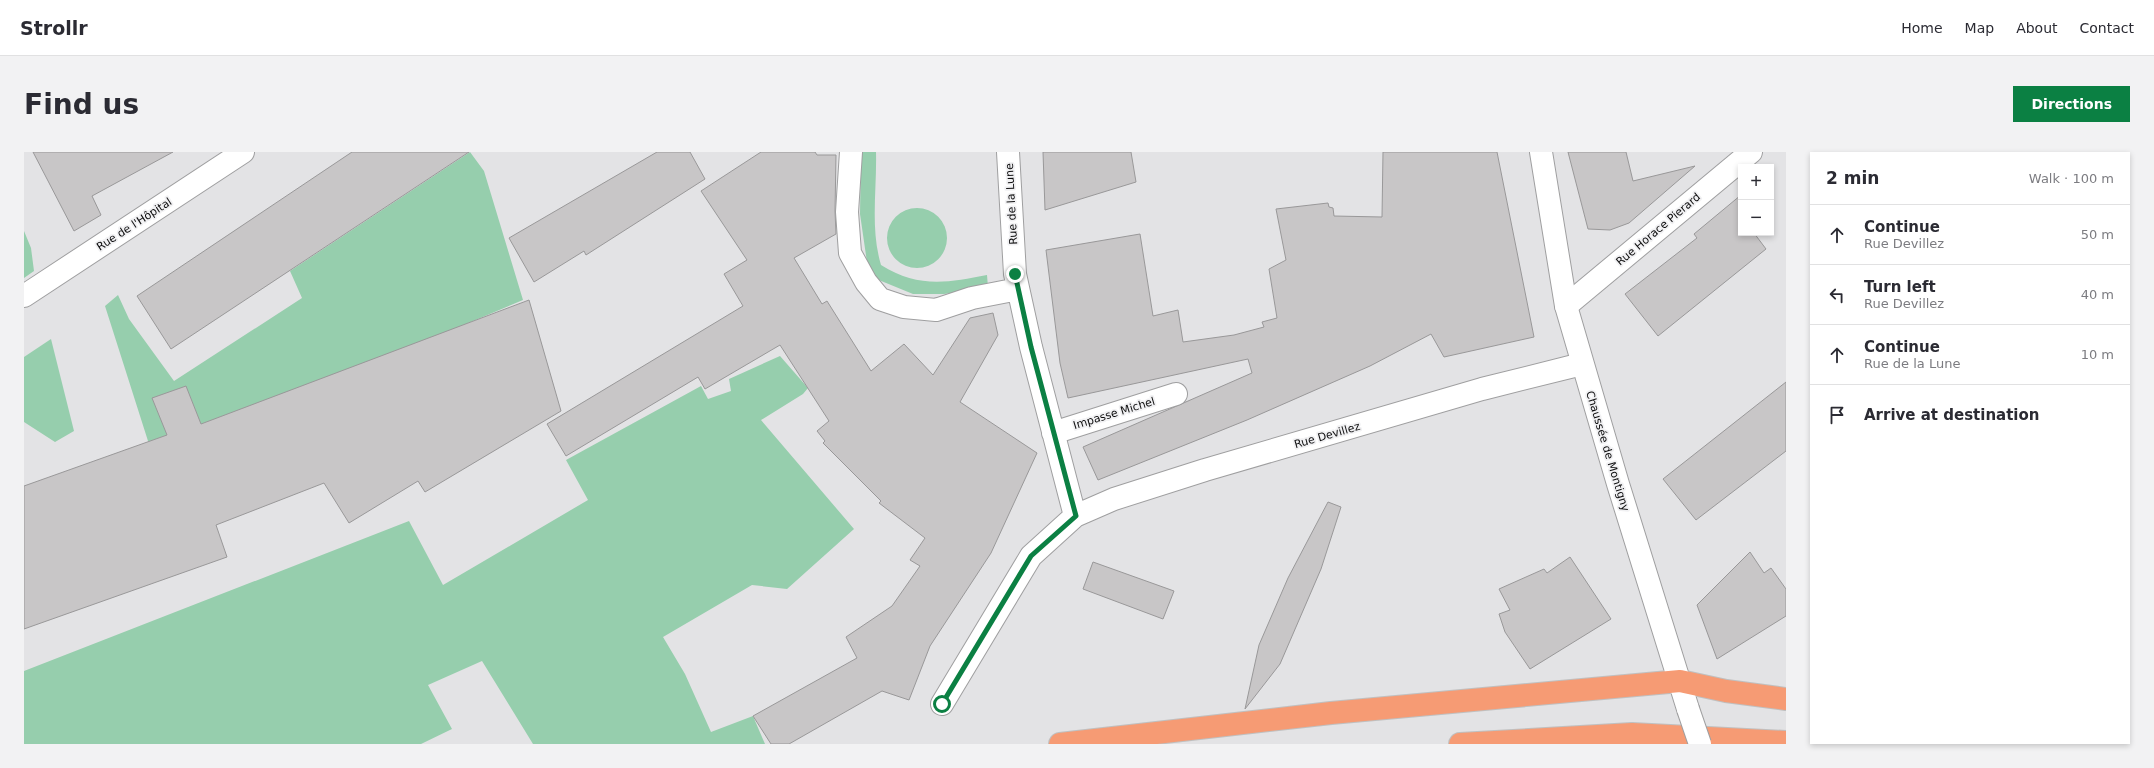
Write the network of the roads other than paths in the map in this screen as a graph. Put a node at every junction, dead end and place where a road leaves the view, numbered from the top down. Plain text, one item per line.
1 (243, 152) edge
2 (851, 152) edge
3 (1008, 152) edge
4 (1541, 152) edge
5 (1751, 152) edge
6 (1018, 289) junction
7 (24, 296) edge
8 (1566, 306) junction
9 (1582, 364) junction
10 (1176, 394) dead end
11 (1053, 432) junction
12 (1076, 516) junction
13 (1680, 681) junction
14 (1786, 700) edge
15 (942, 704) dead end
16 (1786, 742) edge
17 (1060, 744) edge
18 (1460, 744) edge
19 (1700, 744) edge

1 - 7 street, Rue de l'Hôpital
2 - 6 street
3 - 6 street, Rue de la Lune
4 - 8 street, Chaussée de Montigny
5 - 8 street, Rue Horace Pierard
6 - 11 street, Rue de la Lune
8 - 9 street, Chaussée de Montigny
9 - 12 street, Rue Devillez
9 - 13 street, Chaussée de Montigny
10 - 11 street, Impasse Michel
11 - 12 street
12 - 15 street, Rue Devillez
13 - 14 highway
13 - 17 highway
13 - 19 street, Chaussée de Montigny, bridge
16 - 18 highway

